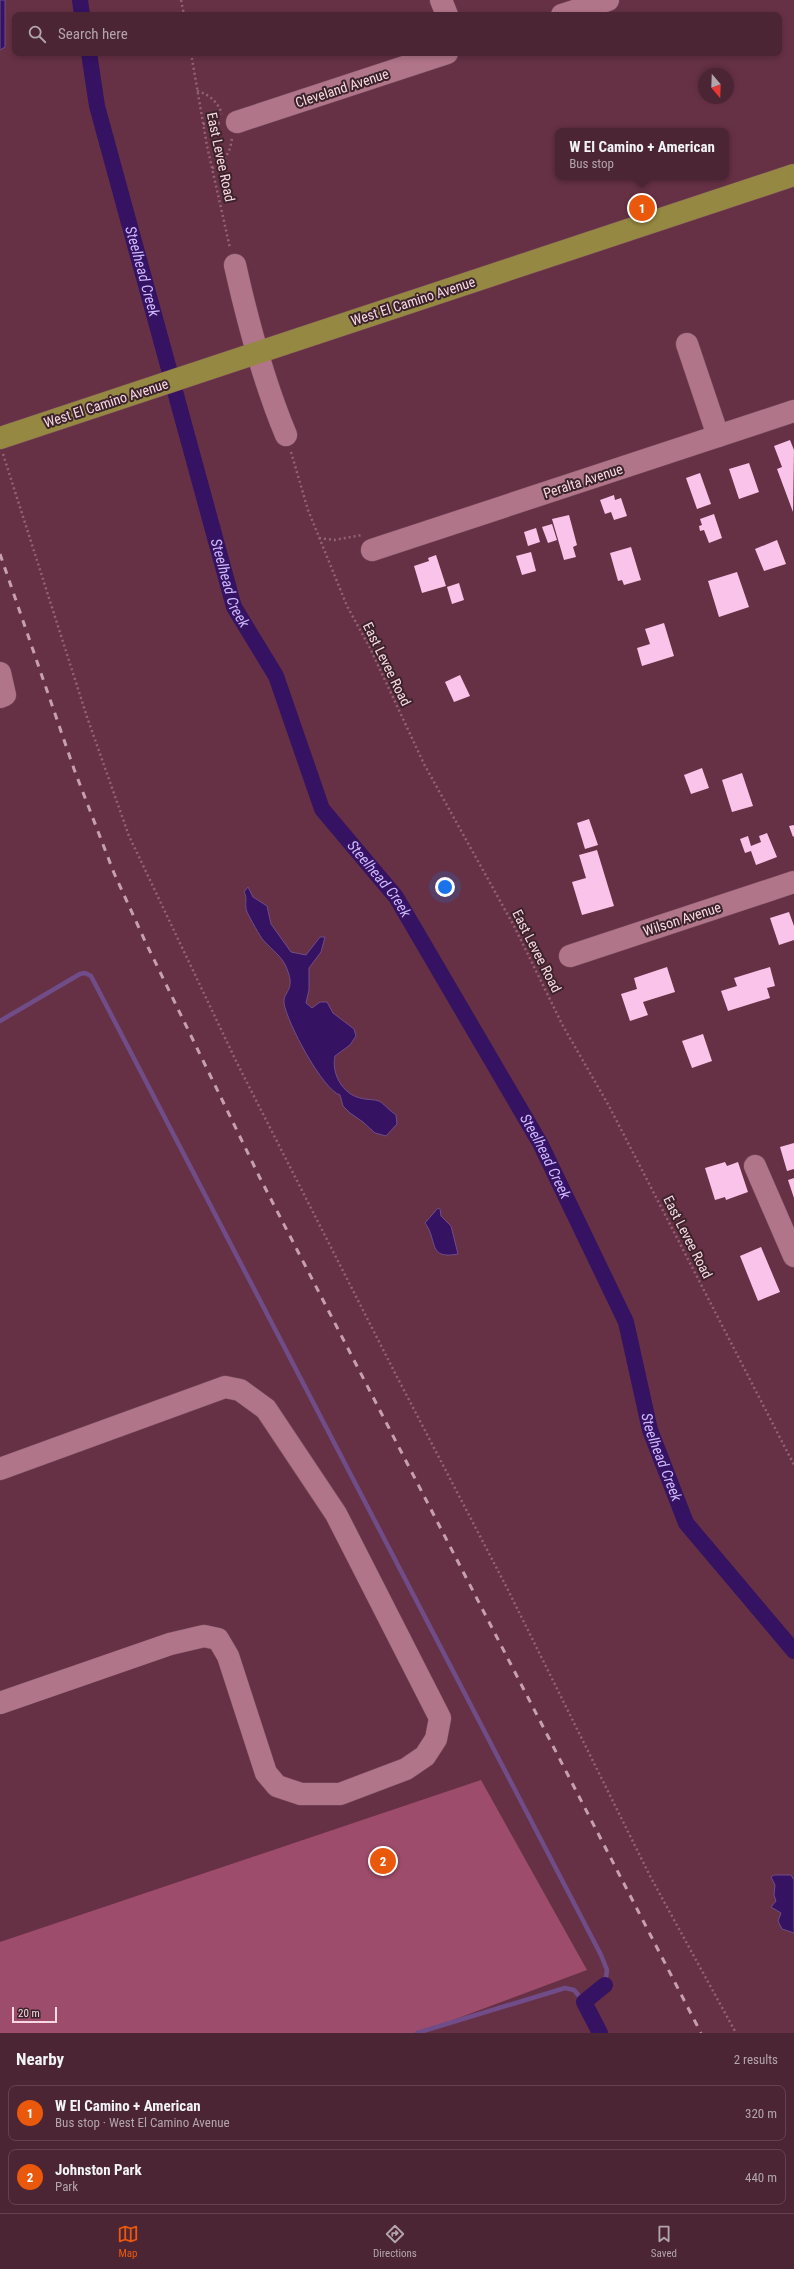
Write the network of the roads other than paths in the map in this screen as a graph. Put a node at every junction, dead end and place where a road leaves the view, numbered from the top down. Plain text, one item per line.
1 (441, 0) edge
2 (608, 0) edge
3 (445, 12) edge
4 (571, 12) edge
5 (438, 56) edge
6 (231, 124) road end
7 (794, 174) edge
8 (234, 265) road end
9 (688, 344) dead end
10 (256, 353) junction
11 (794, 411) edge
12 (286, 435) road end
13 (718, 436) junction
14 (1, 445) edge
15 (372, 550) road end
16 (0, 673) edge
17 (3, 696) edge
18 (794, 882) edge
19 (570, 956) dead end
20 (755, 1166) dead end
21 (794, 1256) edge
22 (0, 1469) edge
23 (0, 1703) edge

1 - 3 street
2 - 4 street
5 - 6 street, Cleveland Avenue
7 - 10 main road, West El Camino Avenue
8 - 10 street
9 - 13 street
10 - 12 street
10 - 14 main road, West El Camino Avenue
11 - 13 street, Peralta Avenue
13 - 15 street, Peralta Avenue
16 - 17 street
18 - 19 street, Wilson Avenue
20 - 21 street
22 - 23 street

